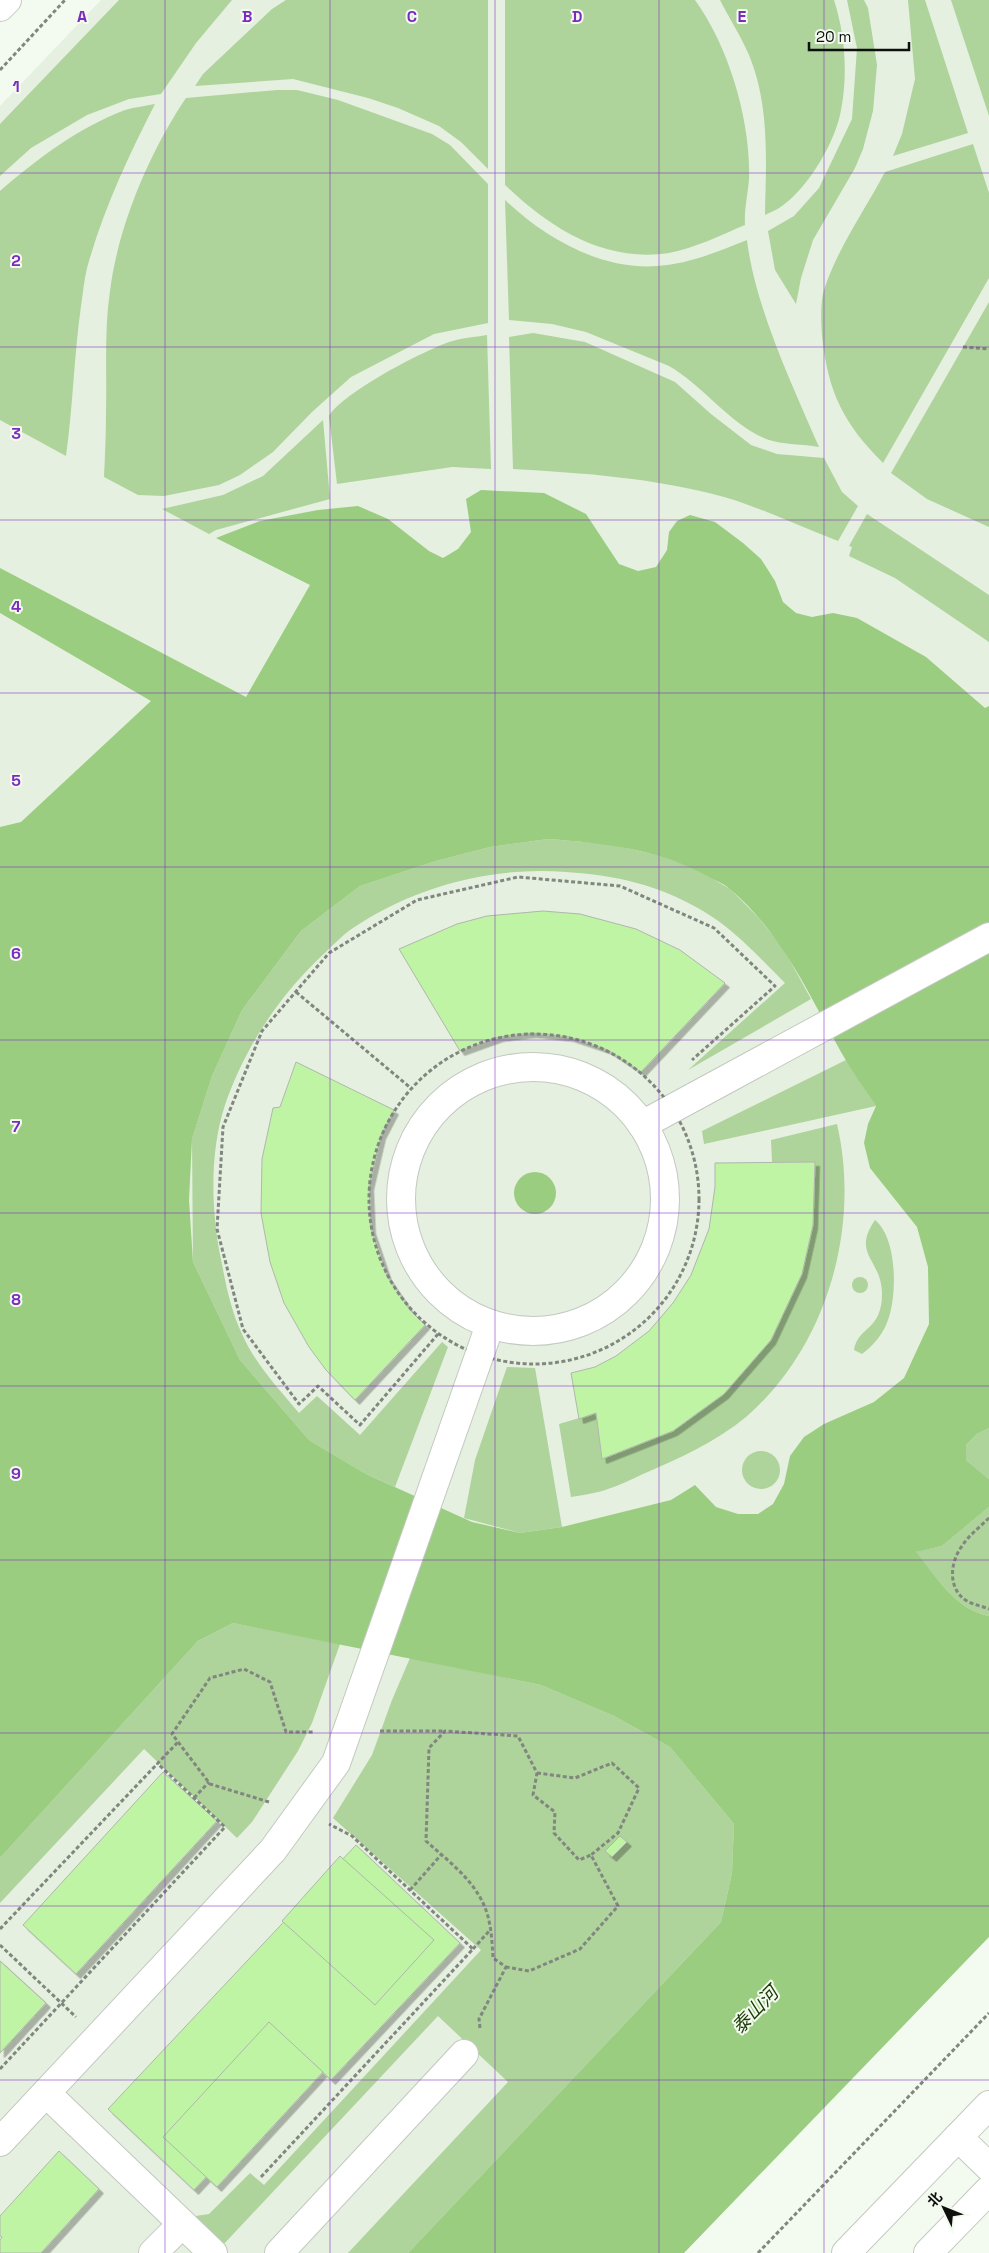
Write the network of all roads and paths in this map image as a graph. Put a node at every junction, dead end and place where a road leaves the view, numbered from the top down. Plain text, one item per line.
1 (7, 0) edge
2 (65, 0) edge
3 (0, 7) edge
4 (0, 70) edge
5 (963, 347) dead end
6 (989, 349) edge
7 (989, 936) edge
8 (296, 992) junction
9 (688, 1064) dead end
10 (412, 1088) junction
11 (673, 1108) junction
12 (642, 1125) junction
13 (490, 1325) junction
14 (438, 1334) junction
15 (479, 1356) junction
16 (989, 1518) edge
17 (989, 1609) edge
18 (445, 1731) junction
19 (347, 1732) junction
20 (178, 1742) junction
21 (157, 1763) junction
22 (537, 1773) junction
23 (209, 1782) junction
24 (194, 1798) junction
25 (302, 1813) junction
26 (441, 1855) junction
27 (591, 1855) junction
28 (410, 1890) junction
29 (0, 1928) edge
30 (491, 1929) junction
31 (0, 1945) edge
32 (473, 1949) junction
33 (506, 1967) junction
34 (62, 2003) junction
35 (989, 2013) edge
36 (98, 2038) junction
37 (464, 2054) joint
38 (0, 2069) edge
39 (46, 2094) junction
40 (989, 2105) edge
41 (958, 2136) junction
42 (0, 2142) edge
43 (989, 2167) edge
44 (261, 2177) dead end
45 (989, 2190) edge
46 (182, 2224) junction
47 (153, 2253) edge
48 (212, 2253) edge
49 (279, 2253) edge
50 (758, 2253) edge
51 (846, 2253) edge
52 (928, 2253) edge

1 - 3 main road
2 - 4 path
5 - 6 path
7 - 11 main road
8 - 9 path
8 - 10 path
8 - 14 path
10 - 11 path
10 - 14 path
11 - 12 main road
11 - 15 path
12 - 13 main road
12 - 13 main road
13 - 15 main road
14 - 15 path
15 - 19 main road
16 - 17 path
18 - 19 path
18 - 22 path
18 - 26 path
19 - 20 path
19 - 25 main road
20 - 21 path
20 - 23 path
21 - 24 path
21 - 29 path
22 - 27 path
22 - 27 path
23 - 24 path
23 - 25 path
24 - 34 path
25 - 28 path
25 - 36 main road
26 - 28 path
26 - 30 path
27 - 33 path
28 - 32 path
30 - 32 path
30 - 33 path
31 - 34 path
32 - 44 path
33 - 37 path
34 - 36 path
34 - 38 path
35 - 50 path
36 - 39 main road
37 - 49 main road
39 - 42 main road
39 - 46 main road
40 - 41 main road
41 - 43 main road
41 - 51 main road
45 - 52 main road
46 - 47 main road
46 - 48 main road

